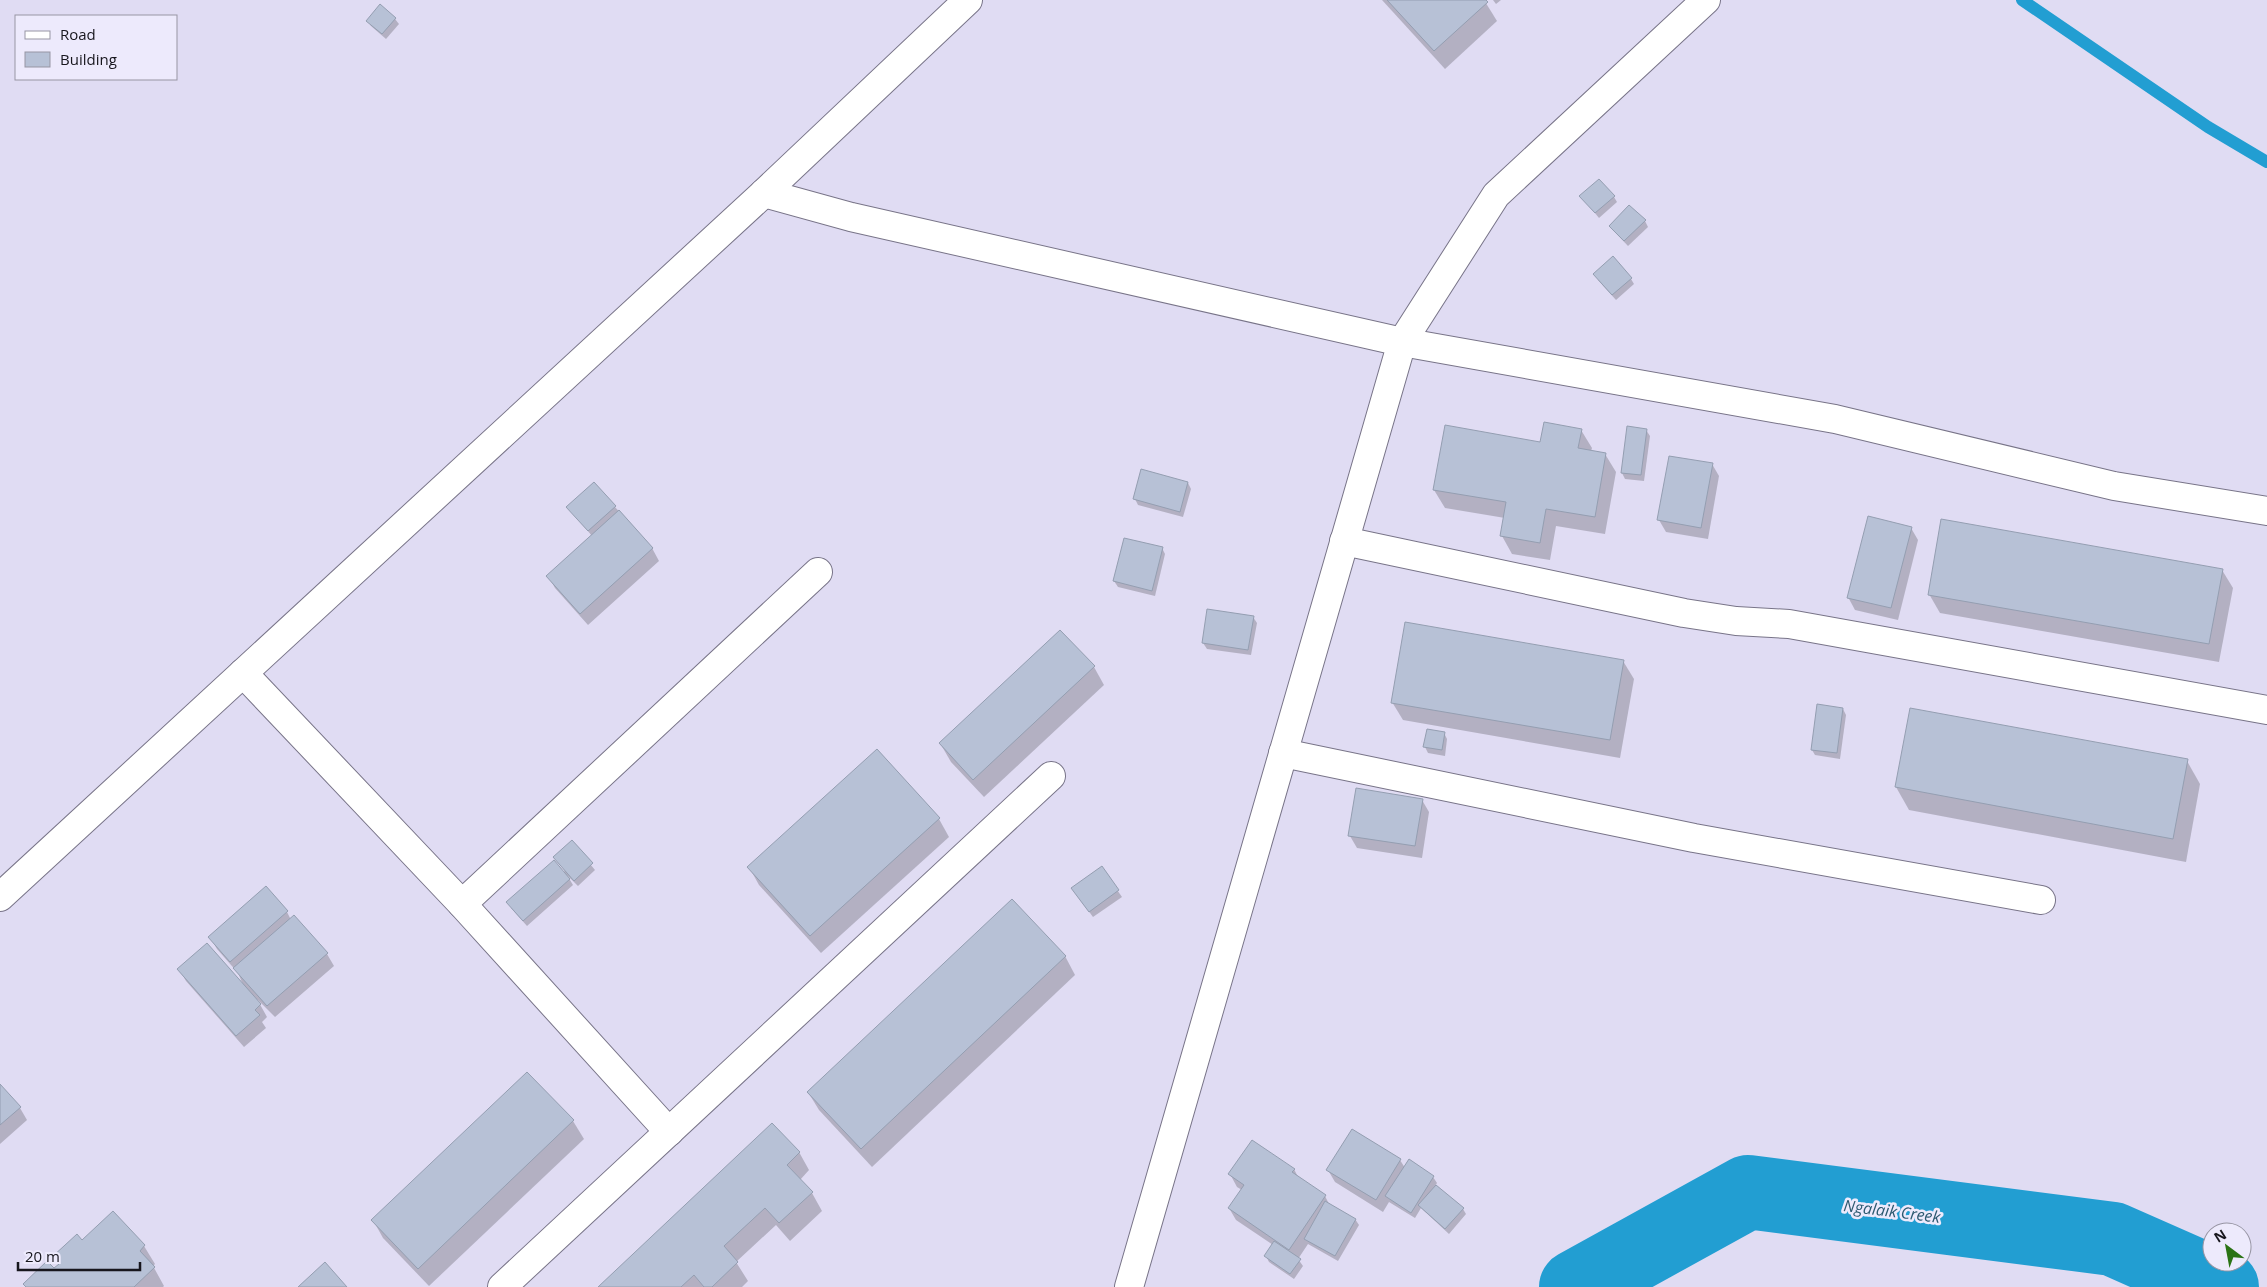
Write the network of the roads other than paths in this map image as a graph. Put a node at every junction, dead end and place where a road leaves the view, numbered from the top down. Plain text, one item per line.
1 (968, 0) edge
2 (1706, 0) edge
3 (764, 193) junction
4 (1402, 342) junction
5 (2267, 511) edge
6 (1344, 541) junction
7 (818, 572) dead end
8 (243, 673) junction
9 (2267, 710) edge
10 (1283, 753) junction
11 (1051, 776) dead end
12 (0, 897) edge
13 (2041, 900) dead end
14 (462, 904) junction
15 (669, 1132) junction
16 (502, 1287) edge
17 (1129, 1287) edge

1 - 3 street
2 - 4 street
3 - 4 street
3 - 8 street
4 - 5 street
4 - 6 street
6 - 9 street
6 - 10 street
7 - 14 street
8 - 12 street
8 - 14 street
10 - 13 street
10 - 17 street
11 - 15 street
14 - 15 street
15 - 16 street

